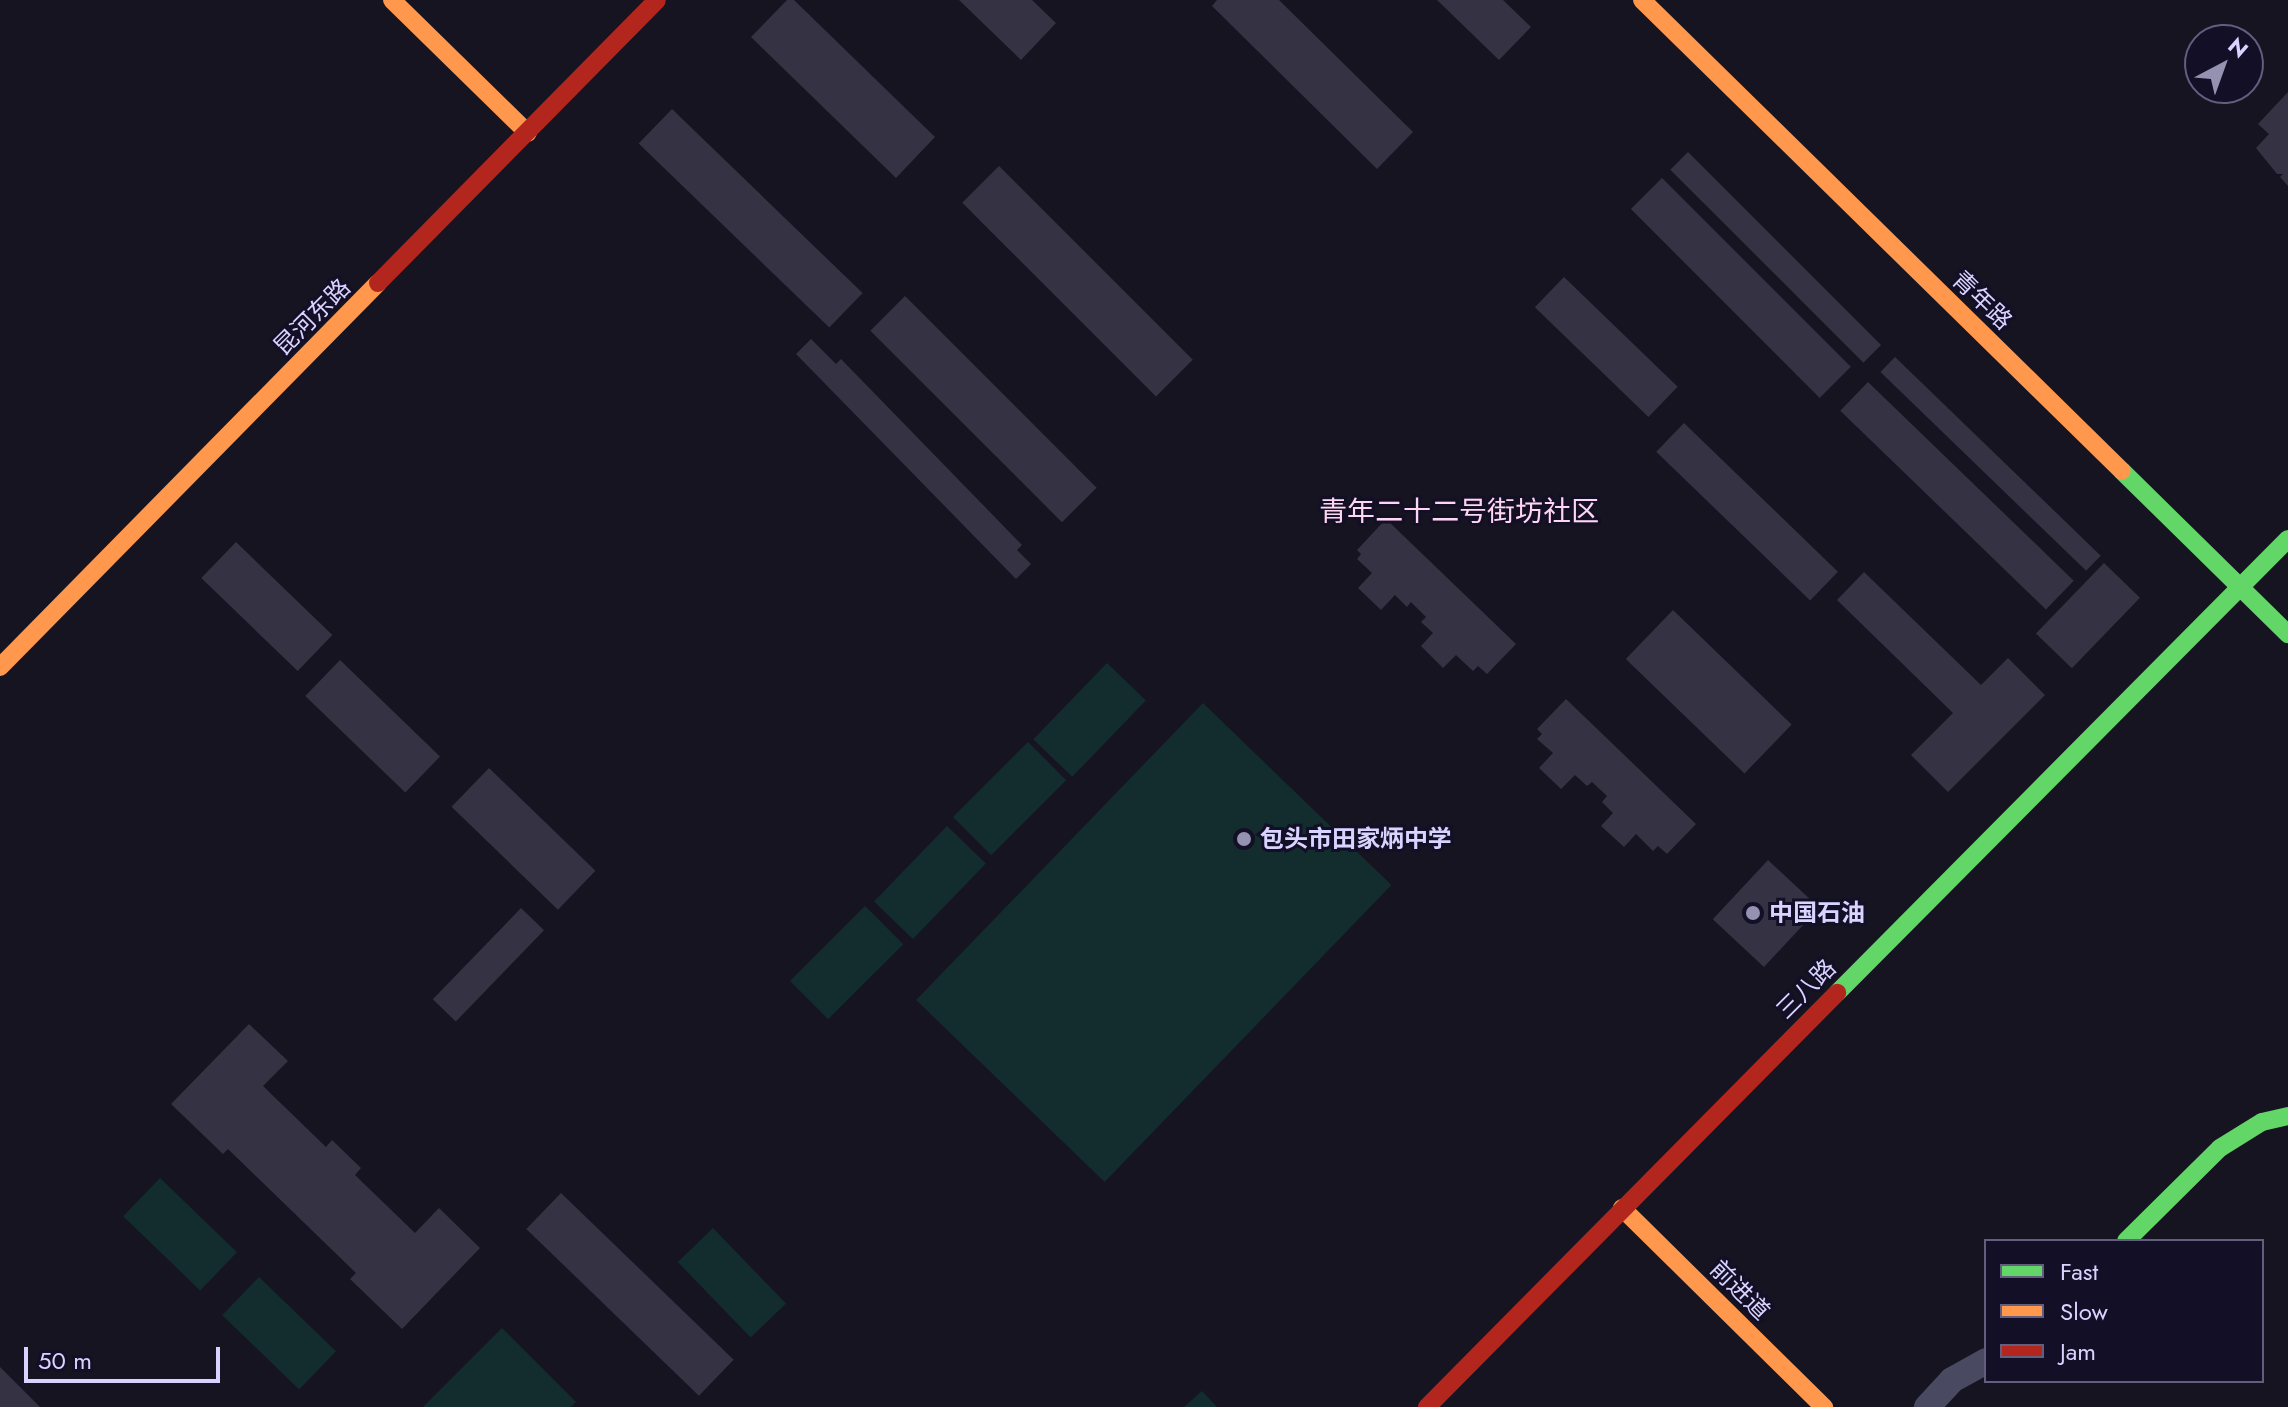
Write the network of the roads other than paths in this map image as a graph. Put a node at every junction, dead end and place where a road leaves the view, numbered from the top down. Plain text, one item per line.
1 (392, 0) edge
2 (657, 0) edge
3 (1642, 0) edge
4 (528, 133) junction
5 (2288, 539) edge
6 (2241, 587) junction
7 (2288, 634) edge
8 (0, 667) edge
9 (2288, 1116) edge
10 (1622, 1208) junction
11 (2128, 1239) edge
12 (1984, 1362) edge
13 (1427, 1407) edge
14 (1824, 1407) edge
15 (1927, 1407) edge

1 - 4 main road
2 - 4 main road, 昆河东路
3 - 6 main road, 青年路
4 - 8 main road, 昆河东路
5 - 6 main road, 三八路
6 - 7 main road, 青年路
6 - 10 main road, 三八路
9 - 11 main road
10 - 13 main road, 三八路
10 - 14 main road, 前进道
12 - 15 street

